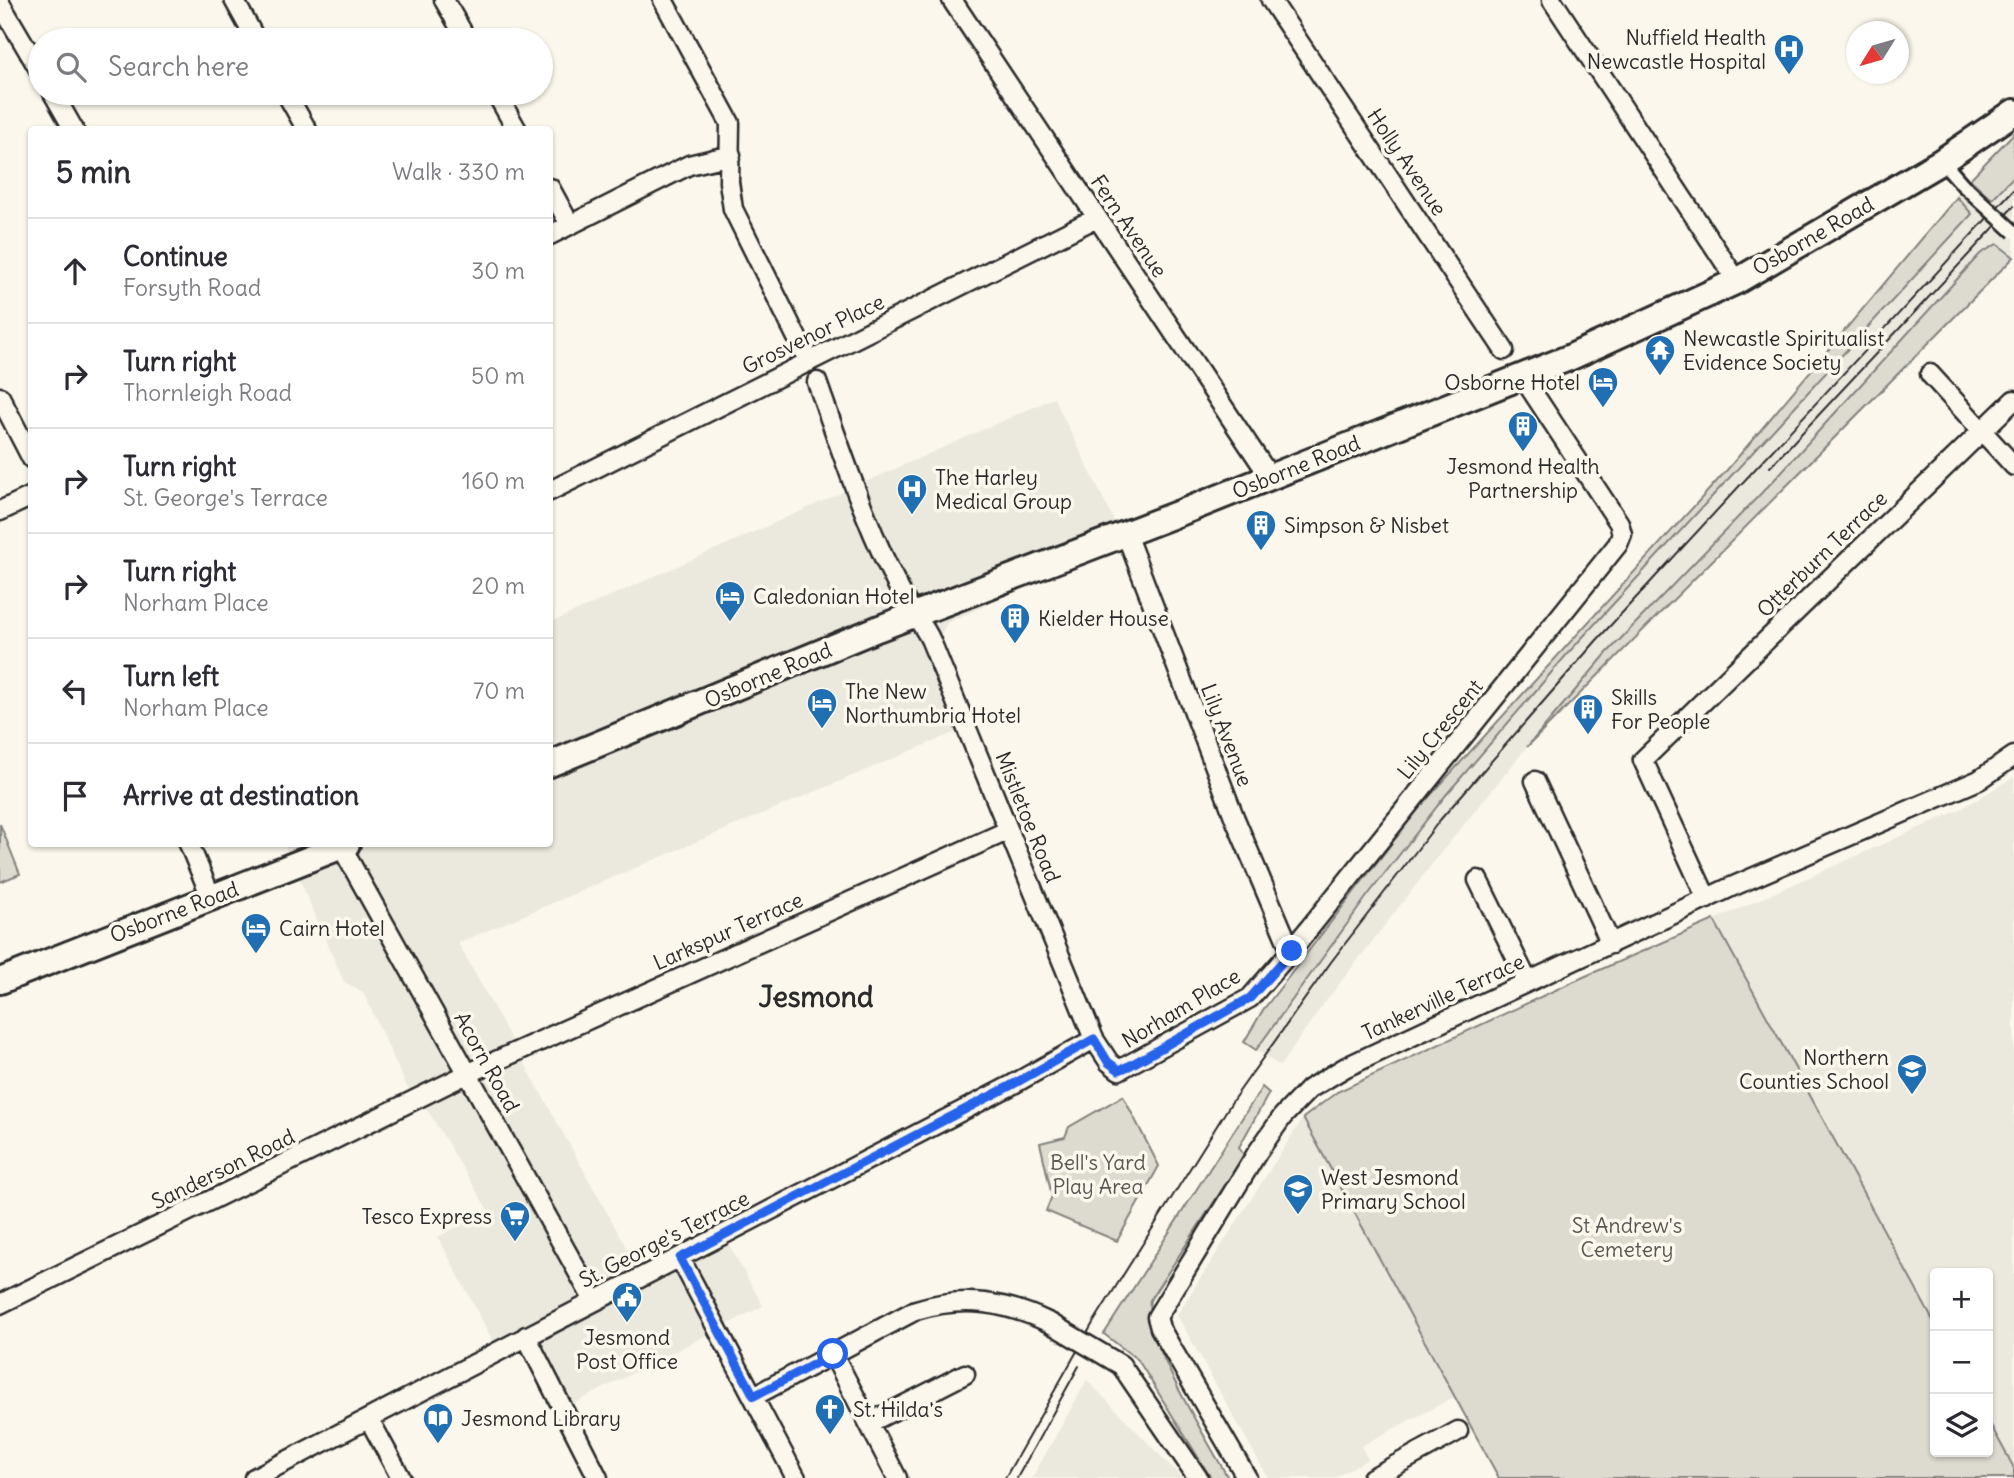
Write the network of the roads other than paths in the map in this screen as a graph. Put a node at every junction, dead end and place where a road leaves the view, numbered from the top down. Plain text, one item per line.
1 (234, 0) edge
2 (444, 0) edge
3 (663, 0) edge
4 (952, 0) edge
5 (1271, 0) edge
6 (1552, 0) edge
7 (0, 3) edge
8 (249, 28) edge
9 (460, 28) edge
10 (28, 51) edge
11 (60, 105) edge
12 (293, 105) edge
13 (503, 105) edge
14 (2014, 112) edge
15 (72, 126) edge
16 (305, 126) edge
17 (515, 126) edge
18 (731, 155) junction
19 (1942, 161) junction
20 (553, 194) edge
21 (1096, 218) junction
22 (570, 225) junction
23 (2014, 232) edge
24 (553, 234) edge
25 (1737, 281) junction
26 (1504, 349) dead end
27 (808, 362) junction
28 (1930, 374) dead end
29 (1522, 376) junction
30 (817, 382) dead end
31 (0, 397) edge
32 (2014, 400) edge
33 (1982, 431) junction
34 (28, 451) edge
35 (2014, 466) edge
36 (1270, 477) junction
37 (553, 490) edge
38 (28, 498) edge
39 (0, 512) edge
40 (1126, 534) junction
41 (915, 614) junction
42 (2014, 756) edge
43 (553, 763) edge
44 (1535, 781) dead end
45 (1007, 831) junction
46 (190, 847) edge
47 (339, 847) edge
48 (345, 847) edge
49 (1478, 880) dead end
50 (211, 897) junction
51 (1707, 899) junction
52 (1611, 944) junction
53 (1292, 951) junction
54 (0, 981) edge
55 (1528, 982) junction
56 (1094, 1039) junction
57 (467, 1074) junction
58 (680, 1258) junction
59 (594, 1301) junction
60 (0, 1304) edge
61 (526, 1336) junction
62 (833, 1354) junction
63 (965, 1374) dead end
64 (754, 1396) junction
65 (369, 1419) junction
66 (869, 1423) junction
67 (1458, 1432) dead end
68 (1384, 1475) edge
69 (254, 1478) edge
70 (401, 1478) edge
71 (598, 1478) edge
72 (796, 1478) edge
73 (897, 1478) edge
74 (1198, 1478) edge
75 (1247, 1478) edge

1 - 8 street
2 - 9 street
3 - 18 street
4 - 21 street, Fern Avenue
5 - 26 street, Holly Avenue
6 - 25 street
7 - 10 street
11 - 15 street
12 - 16 street
13 - 17 street
14 - 19 main road, Osborne Road
18 - 22 street
18 - 27 street
19 - 23 street, bridge
19 - 25 main road, Osborne Road
20 - 22 street
21 - 27 street, Grosvenor Place
21 - 36 street, Fern Avenue
22 - 24 street
25 - 29 main road, Osborne Road
27 - 37 street, Grosvenor Place
28 - 33 street
29 - 36 main road, Osborne Road
29 - 53 street, Lily Crescent
30 - 41 street, Mistletoe Road
31 - 34 street
32 - 33 street, Otterburn Terrace
33 - 35 street
33 - 51 street, Otterburn Terrace
36 - 40 main road, Osborne Road
38 - 39 street
40 - 41 main road, Osborne Road
40 - 53 street, Lily Avenue
41 - 43 main road, Osborne Road
41 - 45 street, Mistletoe Road
42 - 51 street, Tankerville Terrace
44 - 52 street
45 - 56 street, Mistletoe Road
45 - 57 street, Larkspur Terrace
46 - 50 street
47 - 50 main road, Osborne Road
48 - 57 street, Acorn Road
49 - 55 street
50 - 54 main road, Osborne Road
51 - 52 street, Tankerville Terrace
52 - 55 street, Tankerville Terrace
53 - 56 street, Norham Place
55 - 75 street, Tankerville Terrace
56 - 58 street, St. George's Terrace
57 - 59 street, Acorn Road
57 - 60 street, Sanderson Road
58 - 59 street, St. George's Terrace
58 - 64 street
59 - 61 street, St. George's Terrace
61 - 65 street, St. George's Terrace
61 - 71 street
62 - 64 street
62 - 66 street
62 - 74 street, bridge
63 - 66 street
64 - 72 street
65 - 69 street, St. George's Terrace
65 - 70 street
66 - 73 street
67 - 68 street

